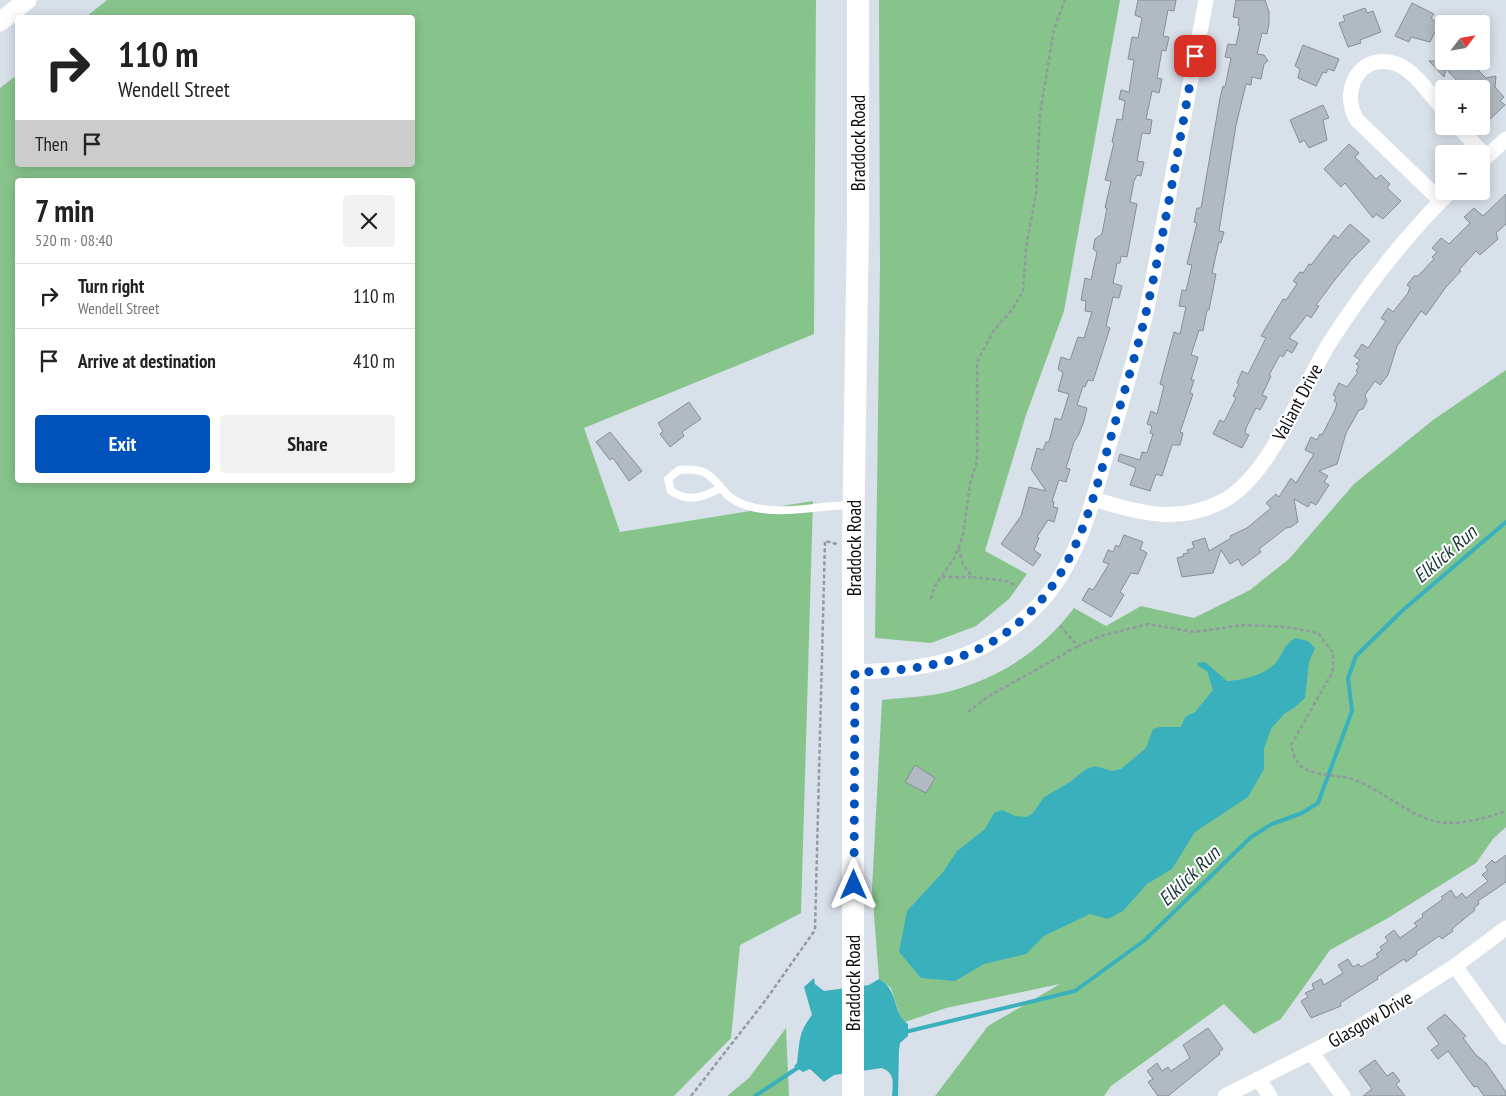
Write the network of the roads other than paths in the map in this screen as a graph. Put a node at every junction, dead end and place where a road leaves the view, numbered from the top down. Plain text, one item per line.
1 (27, 0) edge
2 (858, 0) edge
3 (1206, 0) edge
4 (0, 22) edge
5 (1435, 100) edge
6 (1465, 135) edge
7 (1506, 140) edge
8 (1473, 145) edge
9 (1490, 154) edge
10 (1435, 187) edge
11 (1442, 200) edge
12 (721, 488) junction
13 (1093, 499) junction
14 (854, 505) junction
15 (855, 672) junction
16 (1506, 928) edge
17 (1455, 966) junction
18 (1506, 1037) edge
19 (1312, 1053) junction
20 (1258, 1079) junction
21 (853, 1088) edge
22 (1224, 1096) edge
23 (1270, 1096) edge
24 (1343, 1096) edge

1 - 4 street
2 - 14 main road, Braddock Road
3 - 13 street
5 - 10 street
6 - 8 street
7 - 9 street
11 - 13 street, Valiant Drive
12 - 12 lane
12 - 14 lane
13 - 15 street
14 - 15 main road, Braddock Road
15 - 21 main road, Braddock Road
16 - 17 street, Glasgow Drive
17 - 18 street
17 - 19 street, Glasgow Drive
19 - 20 street, Glasgow Drive
19 - 24 street
20 - 22 street, Glasgow Drive
20 - 23 street

